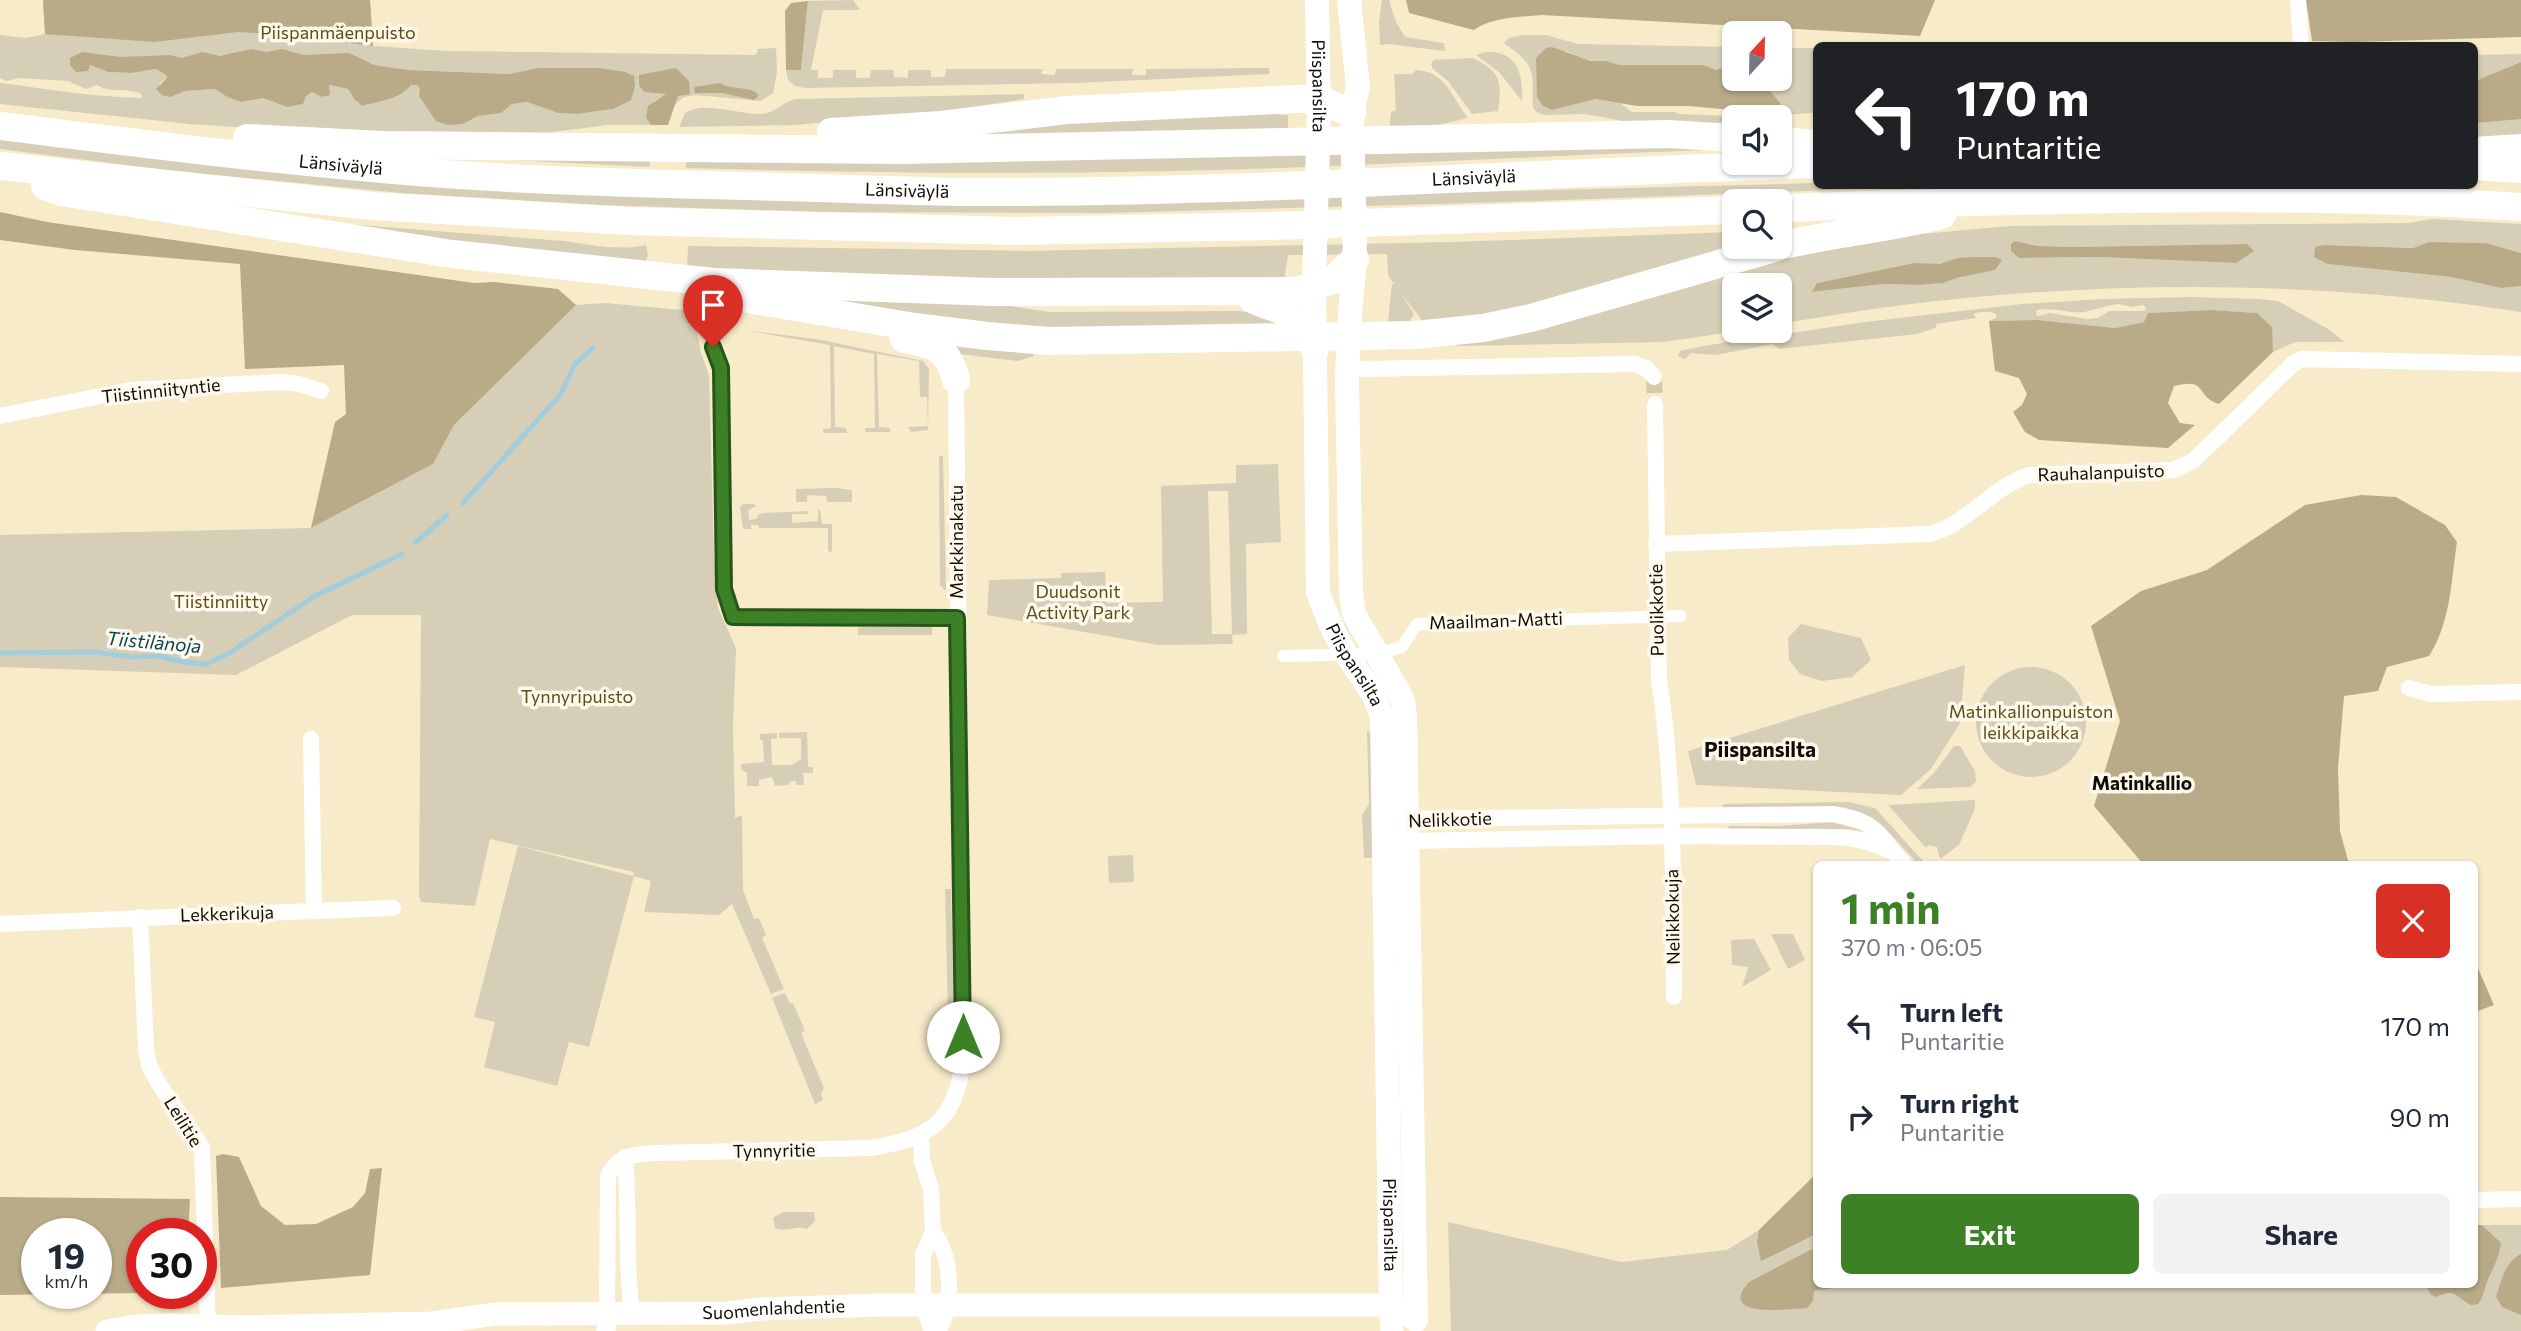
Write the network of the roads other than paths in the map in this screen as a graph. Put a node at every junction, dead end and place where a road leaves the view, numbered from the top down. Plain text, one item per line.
1 (1317, 0) edge
2 (1349, 0) edge
3 (2298, 0) edge
4 (2301, 42) edge
5 (1318, 106) junction
6 (1352, 113) junction
7 (0, 126) edge
8 (1722, 137) edge
9 (95, 138) junction
10 (1792, 142) edge
11 (1813, 144) edge
12 (705, 147) junction
13 (2521, 148) edge
14 (2478, 151) edge
15 (1813, 164) edge
16 (2478, 166) edge
17 (0, 168) edge
18 (2521, 169) edge
19 (1988, 203) junction
20 (2521, 207) edge
21 (1792, 208) edge
22 (1722, 210) edge
23 (1792, 244) edge
24 (1737, 259) edge
25 (1334, 277) junction
26 (680, 278) junction
27 (1237, 292) junction
28 (783, 305) junction
29 (1312, 334) junction
30 (713, 347) dead end
31 (2521, 364) edge
32 (1355, 375) junction
33 (1654, 377) dead end
34 (956, 380) joint
35 (321, 391) dead end
36 (1655, 404) tunnel mouth
37 (0, 416) edge
38 (1656, 544) junction
39 (1681, 616) dead end
40 (1658, 617) junction
41 (957, 618) junction
42 (1376, 654) junction
43 (1347, 655) junction
44 (1283, 656) dead end
45 (2409, 688) dead end
46 (2521, 692) edge
47 (311, 739) dead end
48 (1669, 816) junction
49 (1406, 830) junction
50 (1383, 831) junction
51 (1672, 836) junction
52 (1899, 858) edge
53 (393, 908) dead end
54 (314, 911) junction
55 (141, 917) junction
56 (0, 923) edge
57 (1674, 997) dead end
58 (921, 1134) junction
59 (625, 1157) junction
60 (2521, 1199) edge
61 (2478, 1200) edge
62 (933, 1232) junction
63 (923, 1304) junction
64 (948, 1305) junction
65 (1391, 1305) junction
66 (606, 1322) edge
67 (630, 1322) edge
68 (1411, 1327) edge
69 (208, 1328) edge
70 (107, 1331) edge
71 (932, 1331) edge
72 (939, 1331) edge
73 (1392, 1331) edge

1 - 5 main road, Piispansilta
2 - 6 main road, Piispansilta
3 - 4 street
5 - 6 highway
5 - 12 highway
5 - 25 main road, Piispansilta
6 - 25 main road, Piispansilta
7 - 9 highway, Länsiväylä
8 - 12 highway
9 - 12 highway
9 - 15 highway, Länsiväylä
10 - 11 highway
13 - 14 highway
16 - 18 highway
17 - 22 highway
17 - 26 highway
19 - 20 highway
19 - 21 highway
19 - 23 highway
24 - 28 highway
25 - 27 highway
25 - 29 main road, Piispansilta
25 - 32 main road, Piispansilta
26 - 27 highway
26 - 28 highway
27 - 29 highway
28 - 34 highway
29 - 43 main road, Piispansilta
30 - 41 street
31 - 38 street, Rauhalanpuisto
32 - 33 street
32 - 42 main road, Piispansilta
34 - 41 street, Markkinakatu
35 - 37 street, Tiistinniityntie
36 - 38 street, Puolikkotie
38 - 40 street, Puolikkotie
39 - 40 street, Maailman-Matti
40 - 42 street, Maailman-Matti
40 - 48 street, Puolikkotie
41 - 58 street, Markkinakatu
42 - 43 street, Maailman-Matti
42 - 49 main road, Piispansilta
43 - 44 street, Maailman-Matti
43 - 50 main road, Piispansilta
45 - 46 street
47 - 54 street
48 - 49 street, Nelikkotie
48 - 51 street, Puolikkotie
48 - 52 street, Nelikkotie
49 - 50 street, Nelikkotie
49 - 51 street, Nelikkotie
49 - 68 main road, Piispansilta
50 - 65 main road, Piispansilta
51 - 52 street, Nelikkotie
51 - 57 street, Nelikkokuja
53 - 54 street, Lekkerikuja
54 - 55 street, Lekkerikuja
55 - 56 street, Lekkerikuja
55 - 69 street, Leilitie
58 - 59 street, Tynnyritie
58 - 62 street
59 - 66 street
59 - 67 street
60 - 61 street
62 - 63 street
62 - 64 street
63 - 64 main road, Suomenlahdentie
63 - 67 main road, Suomenlahdentie
63 - 71 street
64 - 65 main road, Suomenlahdentie
64 - 72 street
65 - 68 main road
65 - 73 main road, Piispansilta
66 - 67 main road, Suomenlahdentie
66 - 69 main road, Suomenlahdentie
69 - 70 main road, Suomenlahdentie

